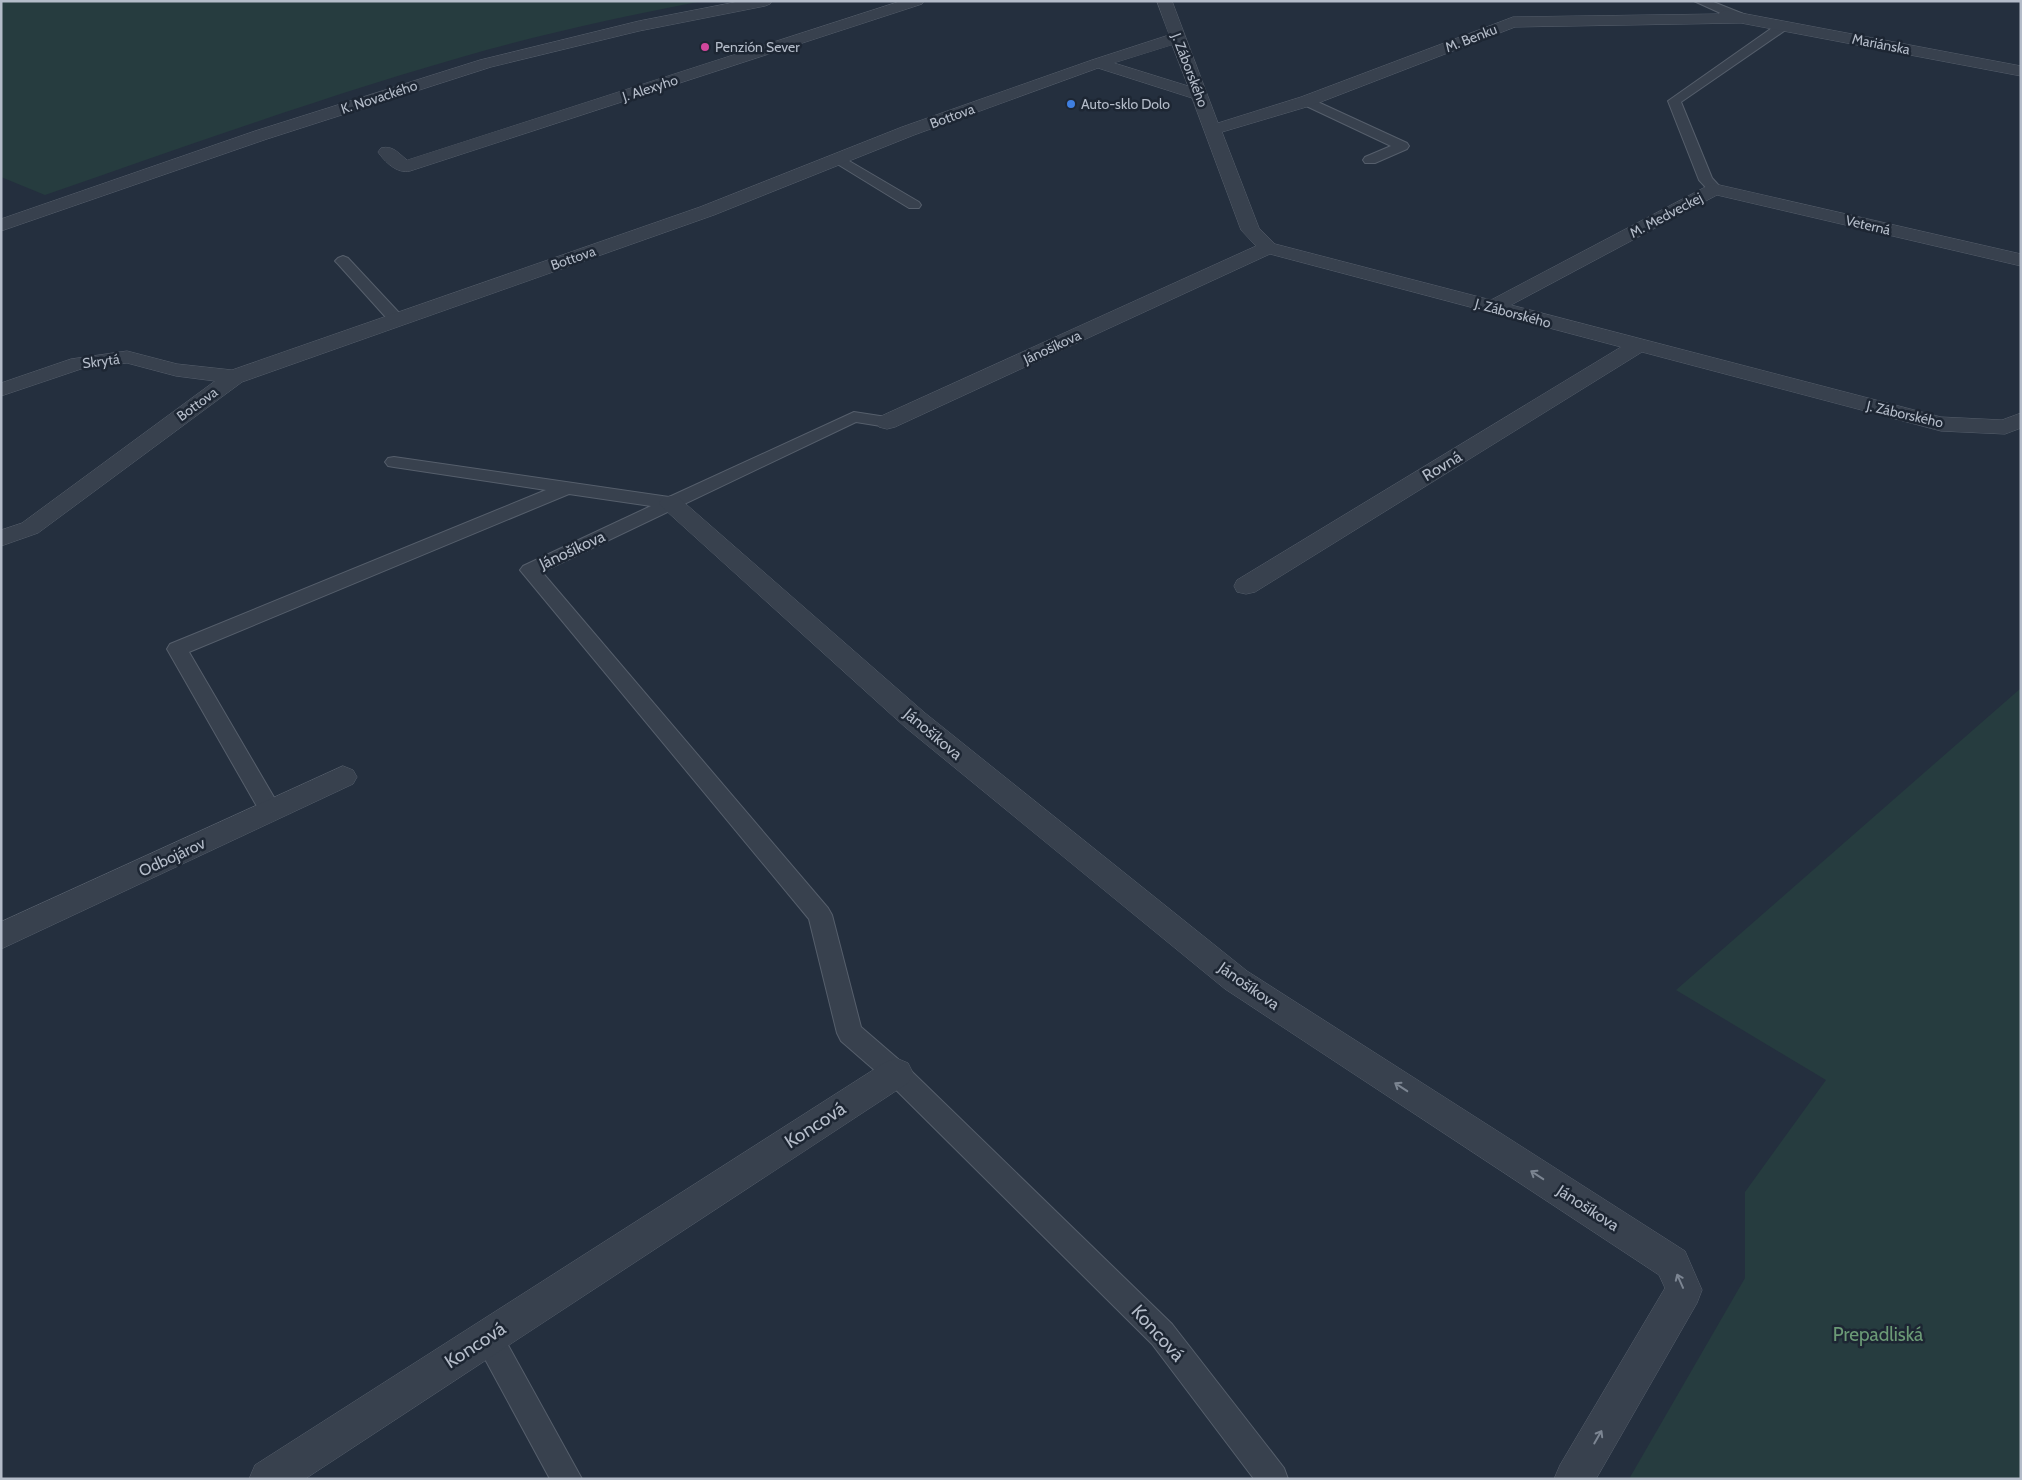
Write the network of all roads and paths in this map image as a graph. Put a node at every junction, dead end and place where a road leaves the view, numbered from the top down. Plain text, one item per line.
1 (765, 1) edge
2 (917, 1) edge
3 (1164, 1) edge
4 (1700, 1) edge
5 (1668, 4) dead end
6 (1742, 18) junction
7 (1783, 26) junction
8 (1177, 38) junction
9 (1098, 63) junction
10 (2021, 71) edge
11 (1199, 96) junction
12 (1307, 101) junction
13 (1212, 130) junction
14 (387, 152) dead end
15 (839, 159) junction
16 (1370, 160) dead end
17 (1715, 189) junction
18 (914, 205) dead end
19 (1, 225) edge
20 (1268, 248) junction
21 (2021, 260) edge
22 (343, 261) dead end
23 (1493, 307) junction
24 (396, 320) junction
25 (1639, 346) junction
26 (234, 377) junction
27 (1, 390) edge
28 (2021, 420) edge
29 (888, 422) joint
30 (394, 462) dead end
31 (567, 488) junction
32 (671, 503) junction
33 (1, 538) edge
34 (1246, 586) dead end
35 (343, 778) dead end
36 (271, 811) junction
37 (1, 936) edge
38 (896, 1073) junction
39 (488, 1337) junction
40 (269, 1479) edge
41 (567, 1479) edge
42 (1273, 1479) edge
43 (1574, 1479) edge

1 - 19 street, K. Novackého
2 - 14 street, J. Alexyho
3 - 8 street, J. Záborského
4 - 6 lane
5 - 6 street
6 - 7 street, Mariánska
6 - 12 street, M. Benku
7 - 10 street, Mariánska
7 - 17 lane, M. Medveckej
8 - 9 street, Bottova
8 - 11 street, J. Záborského
9 - 11 street
9 - 15 street, Bottova
11 - 13 street, J. Záborského
12 - 13 street, M. Benku
12 - 16 lane
13 - 20 street, J. Záborského
15 - 18 lane
15 - 24 street, Bottova
17 - 21 street, Veterná
17 - 23 street, M. Medveckej
20 - 23 street, J. Záborského
20 - 29 street, Jánošíkova
22 - 24 lane
23 - 25 street, J. Záborského
24 - 26 street, Bottova
25 - 28 street, J. Záborského
25 - 34 street, Rovná
26 - 27 street, Skrytá
26 - 33 street, Bottova
29 - 32 lane, Jánošíkova
30 - 31 lane
31 - 32 lane
31 - 36 lane
32 - 38 lane, Jánošíkova
43 -> 32 street, Jánošíkova
35 - 36 street, Odbojárov
36 - 37 street, Odbojárov
38 - 39 street, Koncová
38 - 42 lane, Koncová
39 - 40 street, Koncová
39 - 41 lane

